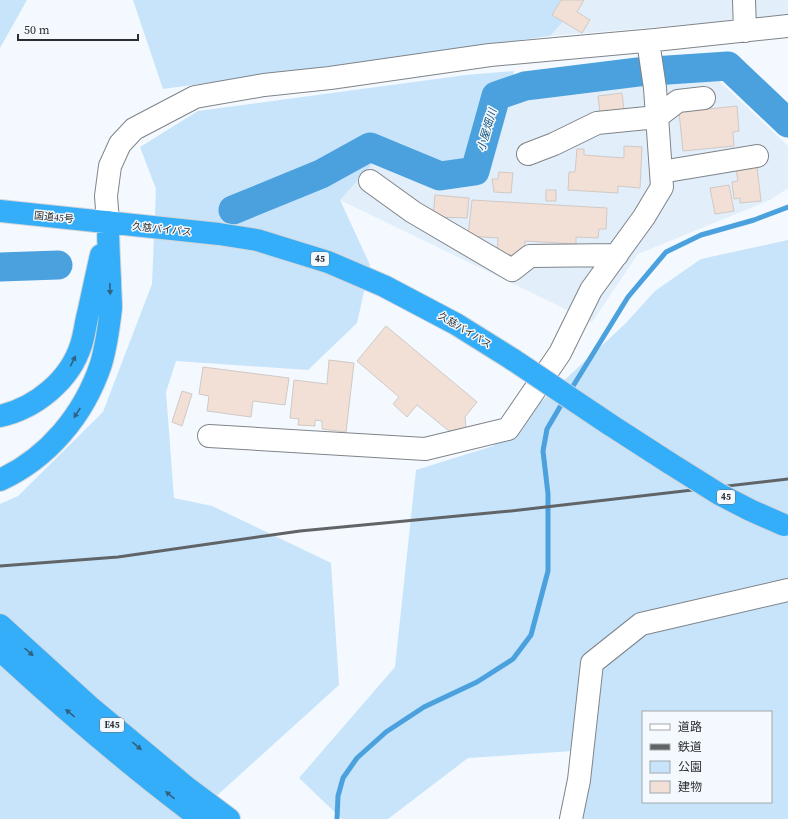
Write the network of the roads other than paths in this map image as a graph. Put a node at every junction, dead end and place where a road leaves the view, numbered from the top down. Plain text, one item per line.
1 (744, 0) edge
2 (788, 26) edge
3 (745, 31) junction
4 (649, 49) junction
5 (704, 98) dead end
6 (657, 117) junction
7 (528, 154) dead end
8 (757, 156) dead end
9 (661, 172) junction
10 (370, 181) dead end
11 (0, 211) edge
12 (108, 222) junction
13 (617, 255) junction
14 (0, 416) edge
15 (209, 436) dead end
16 (0, 480) edge
17 (786, 526) edge
18 (788, 590) edge
19 (0, 626) edge
20 (0, 650) edge
21 (201, 819) edge
22 (229, 819) edge
23 (571, 819) edge

1 - 3 street
2 - 3 street
3 - 4 street
4 - 6 street
4 - 12 street
5 - 6 street
6 - 7 street
6 - 9 street
8 - 9 street
9 - 13 street
10 - 13 street
11 - 12 highway, 国道45号 / 45
14 -> 12 highway
12 -> 16 highway
12 - 17 highway, 久慈バイパス / 45, bridge
13 - 15 street
18 - 23 street
19 -> 22 highway, E45
21 -> 20 highway, E45

